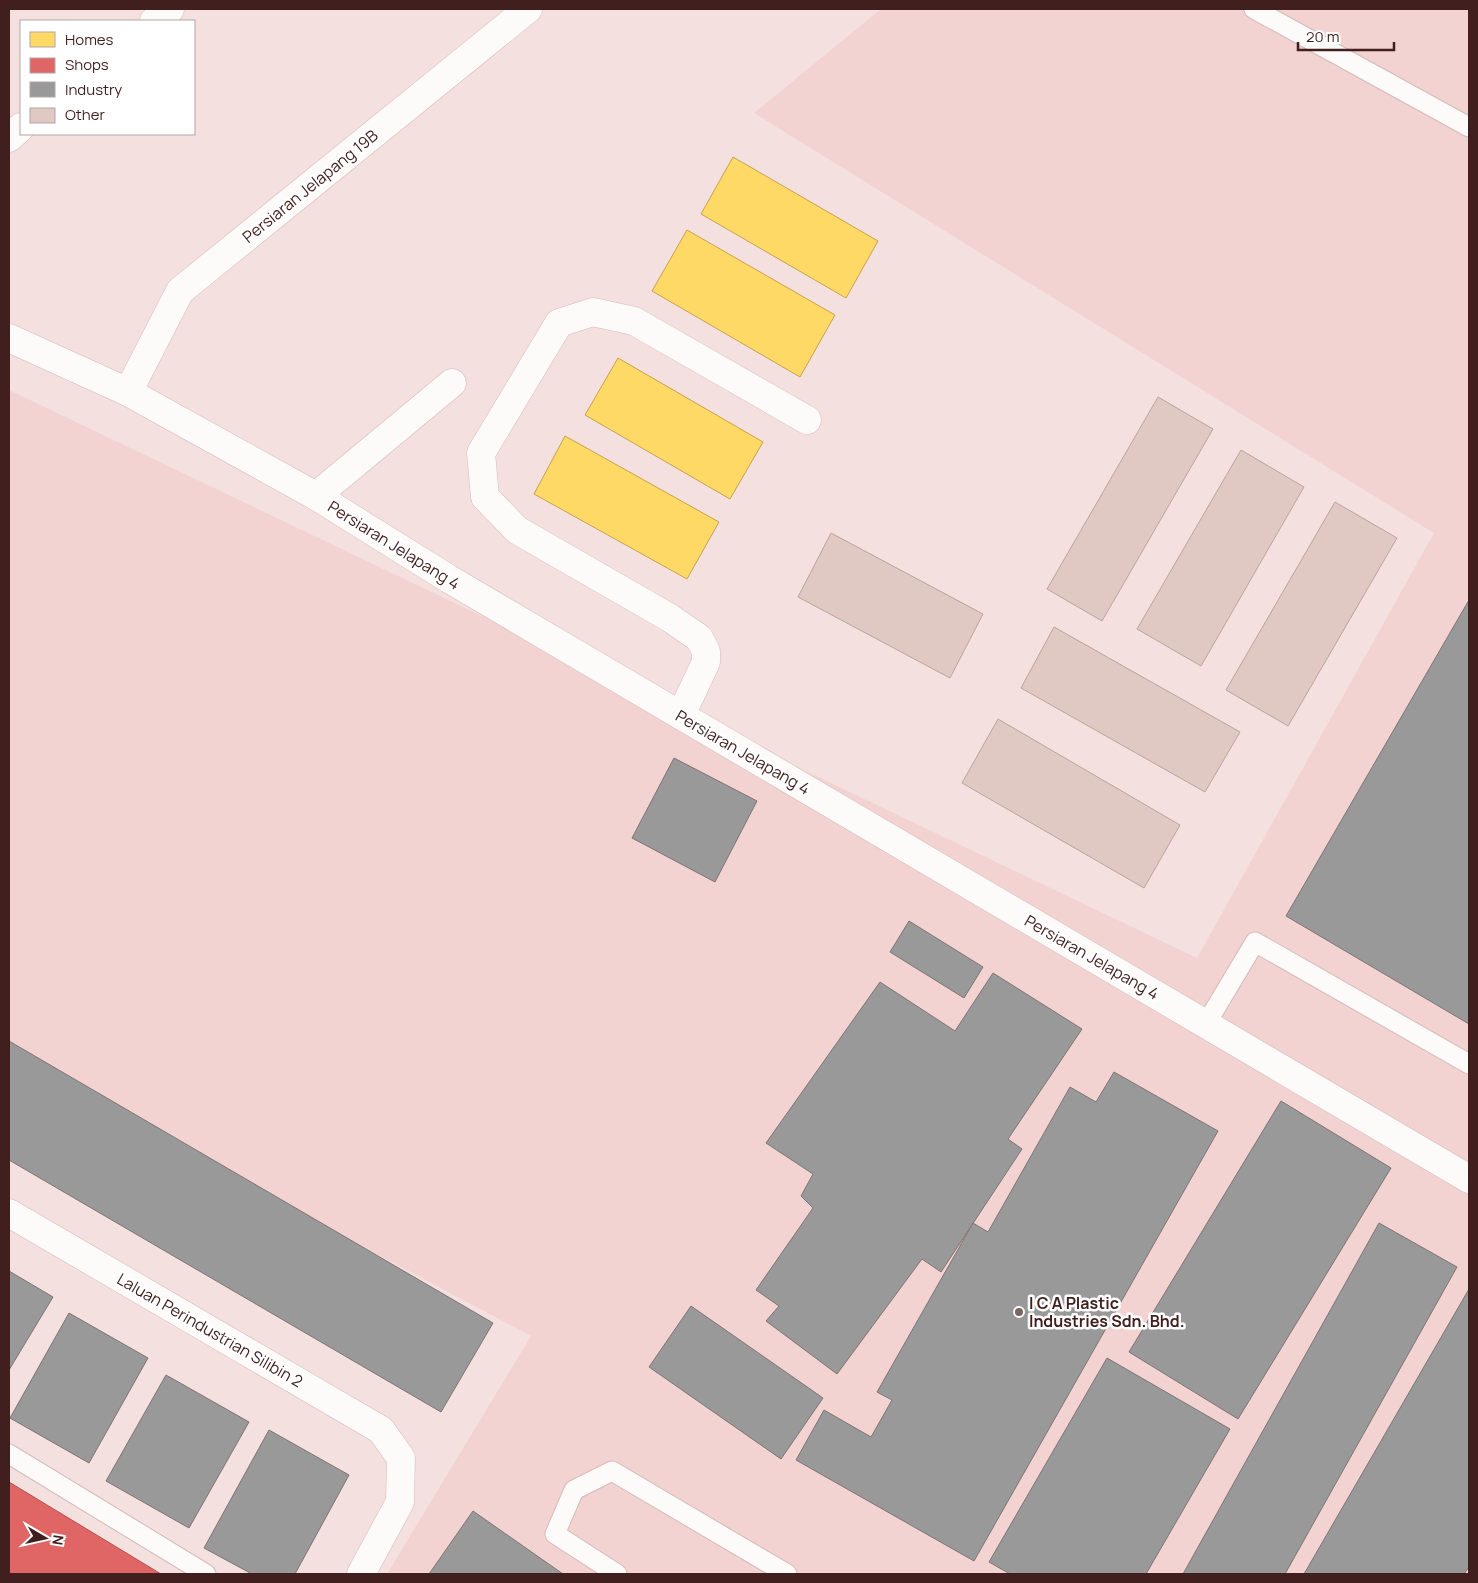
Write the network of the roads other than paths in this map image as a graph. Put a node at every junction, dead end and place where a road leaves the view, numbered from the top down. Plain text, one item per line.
1 (170, 9) edge
2 (528, 9) edge
3 (1254, 9) edge
4 (155, 20) edge
5 (1469, 127) edge
6 (20, 128) edge
7 (9, 138) edge
8 (9, 338) edge
9 (452, 383) dead end
10 (128, 392) junction
11 (807, 420) dead end
12 (316, 496) junction
13 (681, 715) junction
14 (1206, 1024) junction
15 (1469, 1064) edge
16 (1469, 1179) edge
17 (9, 1213) edge
18 (9, 1454) edge
19 (206, 1574) edge
20 (361, 1574) edge
21 (617, 1574) edge
22 (787, 1574) edge

1 - 4 street
2 - 10 street, Persiaran Jelapang 19B
3 - 5 lane
6 - 7 street
8 - 10 street, Persiaran Jelapang 4
9 - 12 street
10 - 12 street, Persiaran Jelapang 4
11 - 13 street
12 - 13 street, Persiaran Jelapang 4
13 - 14 street, Persiaran Jelapang 4
14 - 15 lane
14 - 16 street, Persiaran Jelapang 4
17 - 20 street, Laluan Perindustrian Silibin 2
18 - 19 lane
21 - 22 lane

